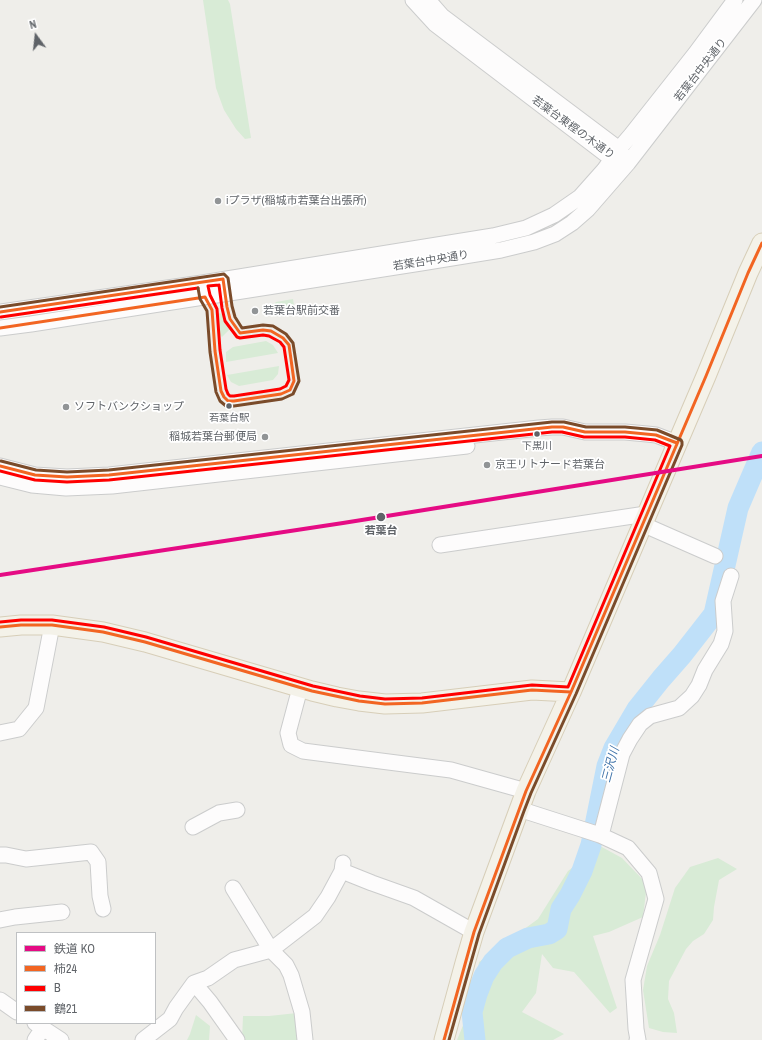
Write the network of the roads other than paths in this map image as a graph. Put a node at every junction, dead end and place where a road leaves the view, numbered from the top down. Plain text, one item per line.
1 (413, 0) edge
2 (428, 0) edge
3 (735, 0) edge
4 (754, 0) edge
5 (615, 154) junction
6 (628, 163) junction
7 (762, 243) edge
8 (0, 312) edge
9 (0, 328) edge
10 (585, 432) junction
11 (677, 443) junction
12 (0, 466) edge
13 (0, 477) edge
14 (644, 519) junction
15 (440, 545) dead end
16 (714, 556) dead end
17 (731, 576) dead end
18 (52, 625) junction
19 (0, 627) edge
20 (300, 688) junction
21 (570, 692) junction
22 (0, 733) edge
23 (526, 791) junction
24 (519, 809) junction
25 (237, 810) dead end
26 (193, 827) dead end
27 (600, 835) junction
28 (0, 855) edge
29 (233, 888) dead end
30 (103, 909) dead end
31 (62, 912) dead end
32 (0, 920) edge
33 (474, 932) junction
34 (271, 950) junction
35 (194, 983) junction
36 (0, 1000) edge
37 (16, 1011) edge
38 (37, 1030) edge
39 (61, 1040) edge
40 (143, 1040) edge
41 (237, 1040) edge
42 (305, 1040) edge
43 (444, 1040) edge
44 (637, 1040) edge

1 - 5 street, 若葉台東樫の木通り
2 - 5 street, 若葉台東樫の木通り
3 - 5 street, 若葉台中央通り
4 - 6 street, 若葉台中央通り
5 - 6 street, 若葉台東樫の木通り
5 - 8 street, 若葉台中央通り
6 - 9 street, 若葉台中央通り
7 - 11 main road
10 - 11 street
10 - 12 street
10 - 13 street
11 - 14 main road
14 - 15 street
14 - 16 street
14 - 21 main road
17 - 27 street
18 - 19 main road
18 - 20 main road
18 - 22 street
20 - 21 main road
20 - 23 street
21 - 23 main road
23 - 24 main road
24 - 27 street
24 - 33 main road
25 - 26 street
27 - 44 street
28 - 30 street
29 - 34 street
31 - 32 street
33 - 34 street
33 - 43 main road
34 - 35 street
34 - 42 street
35 - 40 street
35 - 41 street
36 - 37 street
38 - 39 street

